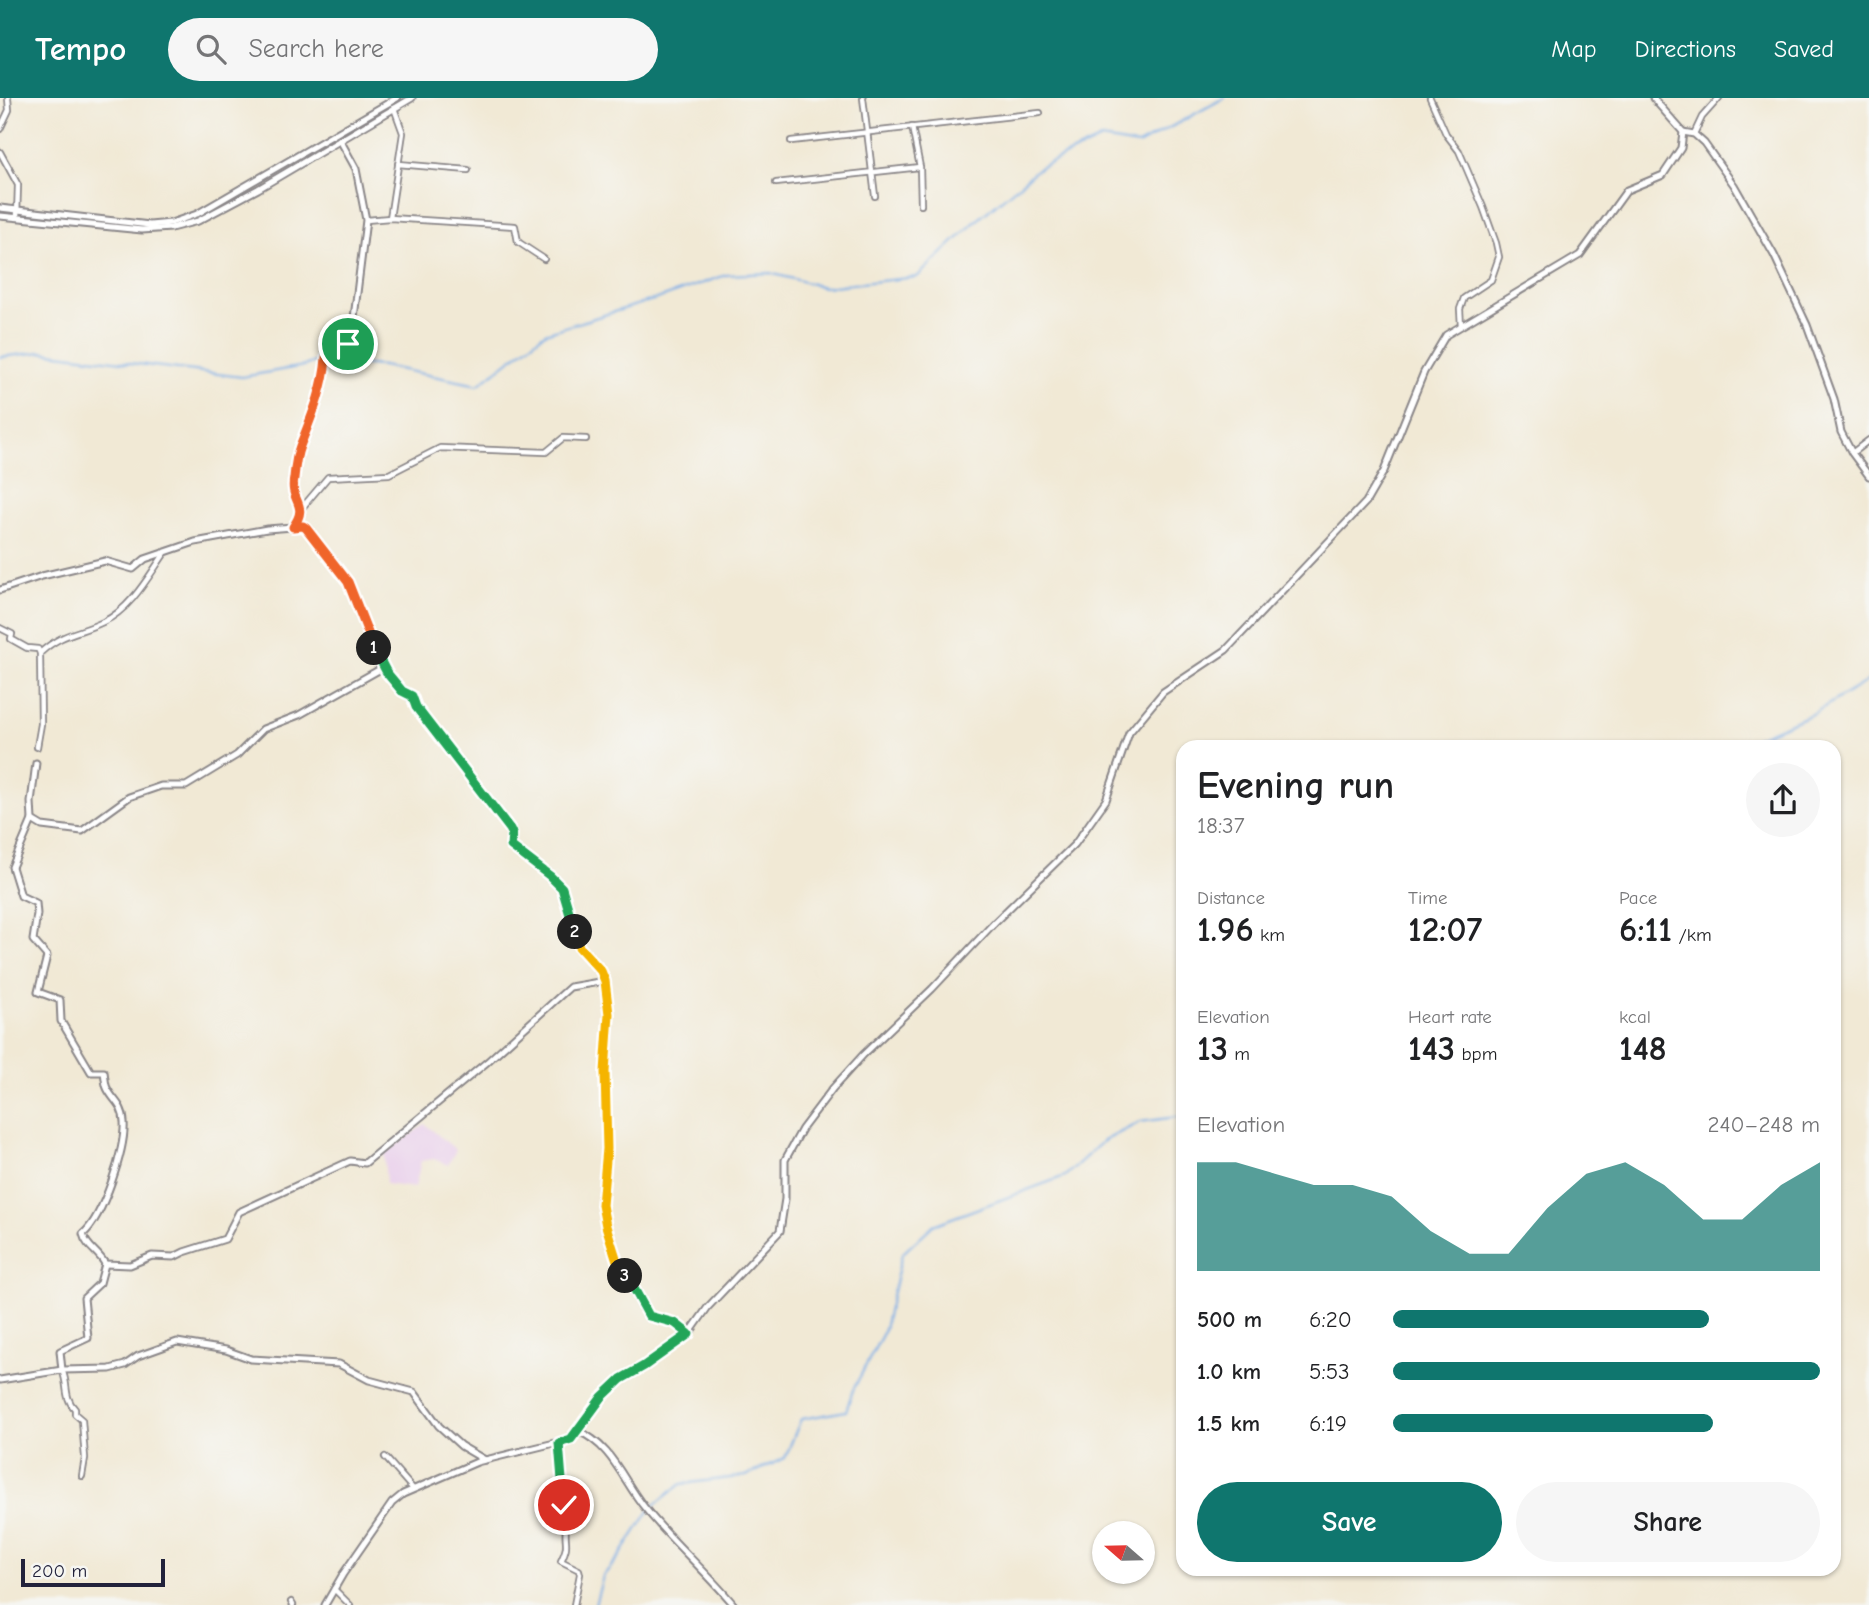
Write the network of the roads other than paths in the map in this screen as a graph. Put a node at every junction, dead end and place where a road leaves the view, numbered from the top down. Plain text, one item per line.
1 (8, 98) edge
2 (397, 98) edge
3 (412, 98) edge
4 (863, 98) edge
5 (1430, 98) edge
6 (1653, 98) edge
7 (1719, 98) edge
8 (394, 108) junction
9 (1040, 113) dead end
10 (912, 127) junction
11 (0, 129) edge
12 (867, 132) junction
13 (1684, 132) junction
14 (1694, 134) junction
15 (340, 140) junction
16 (791, 141) dead end
17 (0, 152) edge
18 (398, 164) junction
19 (920, 167) junction
20 (468, 170) dead end
21 (872, 172) junction
22 (776, 183) dead end
23 (875, 196) dead end
24 (921, 205) dead end
25 (0, 208) edge
26 (18, 210) junction
27 (0, 216) edge
28 (16, 217) junction
29 (390, 218) junction
30 (366, 219) junction
31 (544, 258) dead end
32 (1461, 326) junction
33 (586, 439) dead end
34 (1869, 440) edge
35 (1852, 453) junction
36 (1869, 476) edge
37 (301, 509) junction
38 (293, 527) junction
39 (165, 553) junction
40 (0, 590) edge
41 (0, 628) edge
42 (40, 653) junction
43 (384, 667) junction
44 (37, 747) dead end
45 (36, 763) dead end
46 (32, 820) junction
47 (605, 981) junction
48 (105, 1264) junction
49 (689, 1334) junction
50 (62, 1370) junction
51 (0, 1380) edge
52 (578, 1431) junction
53 (559, 1443) junction
54 (385, 1457) dead end
55 (485, 1460) junction
56 (82, 1476) dead end
57 (413, 1489) junction
58 (334, 1589) junction
59 (325, 1605) edge
60 (350, 1605) edge
61 (574, 1605) edge
62 (734, 1605) edge

1 - 11 street
2 - 26 street
3 - 8 street
4 - 12 street
5 - 32 street
6 - 13 street
7 - 14 street
8 - 15 street
8 - 18 street
9 - 10 street
10 - 12 street
10 - 19 street
12 - 16 street
12 - 21 street
13 - 14 street
13 - 32 street
14 - 35 street
15 - 28 street
15 - 30 street
17 - 26 street
18 - 20 street
18 - 29 street
19 - 21 street
19 - 24 street
21 - 22 street
21 - 23 street
25 - 26 street
26 - 28 street
27 - 28 street
29 - 30 street
29 - 31 street
30 - 37 street
32 - 49 street
33 - 37 street
34 - 35 street
35 - 36 street
37 - 38 street
38 - 39 street
38 - 43 street
39 - 40 street
39 - 42 street
41 - 42 street
42 - 44 street
43 - 46 street
43 - 47 street
45 - 46 street
46 - 48 street
47 - 48 street
47 - 49 street
48 - 50 street
49 - 52 street
50 - 51 street
50 - 55 street
50 - 56 street
52 - 53 street
52 - 62 street
53 - 55 street
53 - 61 street
54 - 57 street
55 - 57 street
57 - 58 street
58 - 59 street
58 - 60 street

